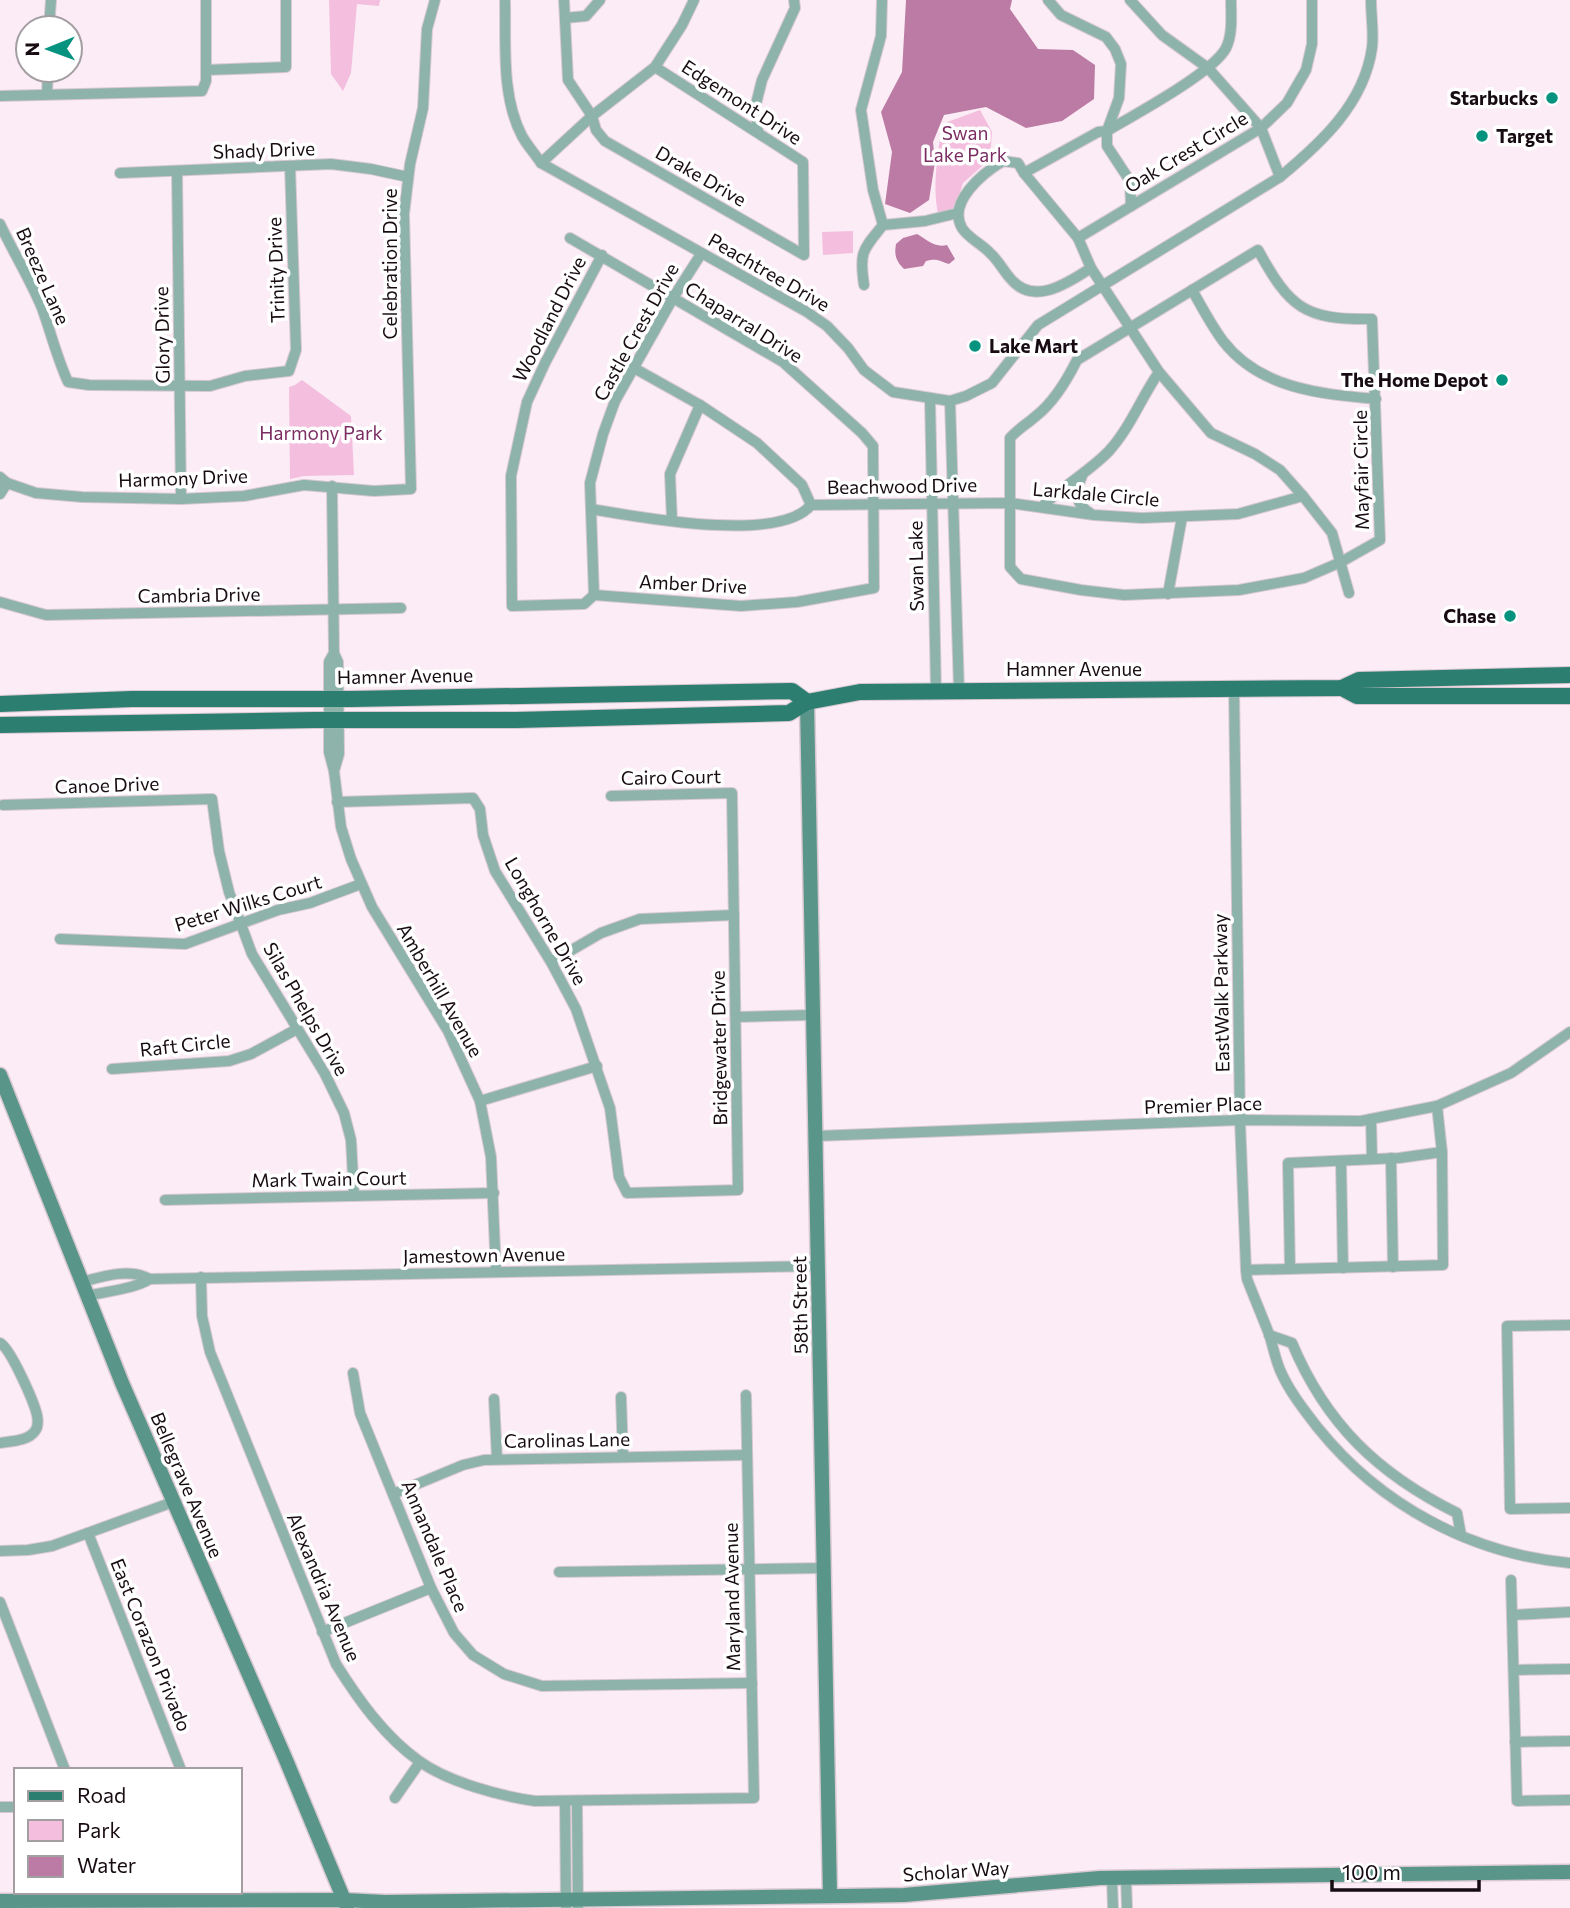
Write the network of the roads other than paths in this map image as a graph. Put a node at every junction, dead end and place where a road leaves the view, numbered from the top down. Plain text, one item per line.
1 (206, 0) edge
2 (285, 0) edge
3 (435, 0) edge
4 (505, 0) edge
5 (565, 0) edge
6 (600, 0) edge
7 (694, 0) edge
8 (794, 0) edge
9 (882, 0) edge
10 (1048, 0) edge
11 (1130, 0) edge
12 (1231, 0) edge
13 (1312, 0) edge
14 (1371, 0) edge
15 (565, 18) junction
16 (655, 67) junction
17 (1208, 68) junction
18 (206, 70) junction
19 (47, 84) edge
20 (47, 94) junction
21 (0, 96) edge
22 (593, 116) junction
23 (1261, 128) junction
24 (1107, 131) junction
25 (758, 132) junction
26 (541, 163) junction
27 (290, 166) junction
28 (177, 171) junction
29 (120, 173) dead end
30 (1024, 173) junction
31 (408, 177) junction
32 (1280, 177) junction
33 (1131, 206) junction
34 (958, 213) junction
35 (0, 223) edge
36 (883, 225) junction
37 (570, 238) dead end
38 (1078, 238) junction
39 (701, 254) junction
40 (602, 255) junction
41 (804, 255) joint
42 (1091, 268) junction
43 (864, 285) dead end
44 (1104, 286) junction
45 (1192, 290) junction
46 (673, 298) junction
47 (1130, 328) junction
48 (634, 368) junction
49 (1159, 372) junction
50 (181, 386) junction
51 (930, 398) junction
52 (1376, 399) junction
53 (950, 401) junction
54 (700, 405) junction
55 (1083, 474) junction
56 (4, 480) edge
57 (332, 486) junction
58 (411, 489) joint
59 (0, 495) edge
60 (1303, 496) junction
61 (181, 499) junction
62 (933, 503) junction
63 (952, 503) junction
64 (1010, 503) junction
65 (874, 504) junction
66 (811, 505) junction
67 (1042, 507) junction
68 (591, 509) junction
69 (1094, 515) junction
70 (1182, 517) junction
71 (672, 522) junction
72 (1341, 562) junction
73 (874, 588) joint
74 (1349, 593) dead end
75 (1168, 594) junction
76 (594, 595) junction
77 (0, 602) edge
78 (512, 606) joint
79 (401, 608) dead end
80 (333, 610) junction
81 (1570, 675) edge
82 (1461, 678) junction
83 (1342, 688) junction
84 (1234, 689) junction
85 (959, 690) junction
86 (936, 691) junction
87 (1373, 696) junction
88 (1570, 696) edge
89 (333, 699) junction
90 (807, 702) junction
91 (0, 704) edge
92 (334, 721) junction
93 (0, 725) edge
94 (732, 793) joint
95 (611, 796) dead end
96 (212, 799) joint
97 (337, 802) junction
98 (3, 805) dead end
99 (361, 884) junction
100 (734, 915) junction
101 (241, 924) junction
102 (60, 939) dead end
103 (551, 962) junction
104 (813, 1015) junction
105 (736, 1017) junction
106 (296, 1029) junction
107 (1570, 1032) edge
108 (597, 1066) junction
109 (112, 1069) dead end
110 (0, 1075) edge
111 (481, 1101) junction
112 (1437, 1106) junction
113 (1371, 1119) junction
114 (1240, 1120) junction
115 (816, 1136) junction
116 (1442, 1152) junction
117 (1391, 1158) junction
118 (1372, 1159) junction
119 (1341, 1161) junction
120 (494, 1193) junction
121 (627, 1193) joint
122 (354, 1196) junction
123 (165, 1200) dead end
124 (818, 1266) junction
125 (1393, 1267) junction
126 (1343, 1268) junction
127 (1246, 1269) junction
128 (1290, 1269) junction
129 (496, 1272) junction
130 (201, 1278) junction
131 (85, 1289) junction
132 (1570, 1325) edge
133 (1269, 1335) junction
134 (3, 1344) edge
135 (353, 1373) dead end
136 (746, 1395) dead end
137 (621, 1396) dead end
138 (494, 1399) dead end
139 (0, 1443) edge
140 (747, 1455) junction
141 (623, 1457) junction
142 (497, 1459) junction
143 (393, 1494) junction
144 (173, 1502) junction
145 (1570, 1508) edge
146 (88, 1533) junction
147 (1461, 1535) junction
148 (0, 1551) edge
149 (1570, 1563) edge
150 (824, 1568) junction
151 (749, 1570) junction
152 (559, 1572) dead end
153 (1511, 1580) dead end
154 (431, 1588) junction
155 (0, 1602) edge
156 (1570, 1612) edge
157 (1512, 1615) junction
158 (322, 1632) junction
159 (1570, 1669) edge
160 (1514, 1670) junction
161 (752, 1683) junction
162 (1570, 1741) edge
163 (1515, 1742) junction
164 (420, 1762) junction
165 (64, 1768) edge
166 (180, 1768) edge
167 (395, 1798) dead end
168 (754, 1798) joint
169 (1570, 1800) edge
170 (565, 1801) junction
171 (577, 1801) junction
172 (1570, 1872) edge
173 (1119, 1878) junction
174 (0, 1901) edge
175 (831, 1902) edge
176 (346, 1904) edge
177 (572, 1904) edge
178 (1113, 1908) edge
179 (1127, 1908) edge

1 - 18 street
2 - 18 street
3 - 31 street, Celebration Drive
4 - 26 street, Peachtree Drive
5 - 15 street, Drake Drive
6 - 15 street
7 - 16 street
8 - 25 street
9 - 36 street
10 - 24 street
11 - 17 street
12 - 17 street
13 - 23 street, Oak Crest Circle
14 - 32 street
15 - 22 street, Drake Drive
16 - 22 street
16 - 25 street, Edgemont Drive
17 - 23 street
17 - 24 street
18 - 20 street
19 - 20 street
20 - 21 street
22 - 26 street
22 - 41 street, Drake Drive
23 - 32 street
23 - 33 street, Oak Crest Circle
24 - 30 street
24 - 33 street
25 - 41 street, Edgemont Drive
26 - 39 street, Peachtree Drive
27 - 28 street, Shady Drive
27 - 31 street, Shady Drive
27 - 50 street, Trinity Drive
28 - 29 street, Shady Drive
28 - 50 street, Glory Drive
30 - 34 street
30 - 38 street, Mayfair Circle
31 - 58 street, Celebration Drive
32 - 44 street
33 - 38 street, Oak Crest Circle
34 - 36 street
34 - 42 street
35 - 50 street, Breeze Lane
36 - 43 street
37 - 40 street, Chaparral Drive
38 - 42 street, Mayfair Circle
39 - 46 street, Castle Crest Drive
39 - 51 street, Peachtree Drive
40 - 46 street, Chaparral Drive
40 - 78 street, Woodland Drive
42 - 44 street, Mayfair Circle
44 - 47 street, Mayfair Circle
44 - 53 street
45 - 47 street
45 - 52 street
45 - 52 street, Mayfair Circle
46 - 48 street, Castle Crest Drive
46 - 65 street, Chaparral Drive
47 - 49 street, Mayfair Circle
47 - 64 street
48 - 54 street
48 - 68 street, Castle Crest Drive
49 - 55 street
49 - 60 street, Mayfair Circle
50 - 61 street, Glory Drive
51 - 53 street, Peachtree Drive
51 - 62 street, Swan Lake
52 - 72 street, Mayfair Circle
53 - 63 street, Swan Lake
54 - 66 street
54 - 71 street
55 - 67 street
55 - 69 street
56 - 59 street
56 - 61 street, Harmony Drive
57 - 58 street, Harmony Drive
57 - 61 street, Harmony Drive
57 - 80 street, Amberhill Avenue
60 - 70 street, Larkdale Circle
60 - 72 street, Mayfair Circle
62 - 63 street, Beachwood Drive
62 - 65 street, Beachwood Drive
62 - 86 street, Swan Lake
63 - 64 street, Beachwood Drive
63 - 85 street, Swan Lake
64 - 67 street, Larkdale Circle
64 - 75 street
65 - 66 street, Beachwood Drive
65 - 73 street, Chaparral Drive
66 - 71 street, Beachwood Drive
67 - 69 street, Larkdale Circle
68 - 71 street, Beachwood Drive
68 - 76 street, Castle Crest Drive
69 - 70 street, Larkdale Circle
70 - 75 street
72 - 74 street
72 - 75 street
73 - 76 street, Amber Drive
76 - 78 street, Amber Drive
77 - 80 street, Cambria Drive
79 - 80 street, Cambria Drive
80 - 89 street, Amberhill Avenue
81 - 82 main road, Hamner Avenue
82 - 83 main road, Hamner Avenue
82 - 87 main road
83 - 84 main road, Hamner Avenue
83 - 87 main road, Hamner Avenue
84 - 85 main road, Hamner Avenue
84 - 114 street, EastWalk Parkway
85 - 86 main road, Hamner Avenue
86 - 90 main road, Hamner Avenue
87 - 88 main road, Hamner Avenue
89 - 90 main road, Hamner Avenue
89 - 91 main road, Hamner Avenue
89 - 92 street, Amberhill Avenue
90 - 92 main road, Hamner Avenue
90 - 104 street, 58th Street
92 - 93 main road, Hamner Avenue
92 - 97 street, Amberhill Avenue
94 - 95 street, Cairo Court
94 - 100 street, Bridgewater Drive
96 - 98 street, Canoe Drive
96 - 101 street, Silas Phelps Drive
97 - 99 street, Amberhill Avenue
97 - 103 street, Longhorne Drive
99 - 101 street, Peter Wilks Court
99 - 111 street, Amberhill Avenue
100 - 103 street
100 - 105 street, Bridgewater Drive
101 - 102 street, Peter Wilks Court
101 - 106 street, Silas Phelps Drive
103 - 108 street, Longhorne Drive
104 - 105 street
104 - 115 street, 58th Street
105 - 121 street, Bridgewater Drive
106 - 109 street, Raft Circle
106 - 122 street, Silas Phelps Drive
107 - 112 street, Premier Place
108 - 111 street
108 - 121 street, Longhorne Drive
110 - 131 street, Bellegrave Avenue
111 - 120 street, Amberhill Avenue
112 - 113 street, Premier Place
112 - 116 street
113 - 114 street, Premier Place
113 - 118 street
114 - 115 street, Premier Place
114 - 127 street, EastWalk Parkway
115 - 124 street, 58th Street
116 - 117 street
116 - 125 street
117 - 118 street
117 - 125 street
118 - 119 street
119 - 126 street
119 - 128 street
120 - 122 street, Mark Twain Court
120 - 129 street, Amberhill Avenue
122 - 123 street, Mark Twain Court
124 - 129 street, Jamestown Avenue
124 - 150 street, 58th Street
125 - 126 street
126 - 128 street
127 - 128 street
127 - 133 street, EastWalk Parkway
129 - 130 street, Jamestown Avenue
130 - 131 street, Jamestown Avenue
130 - 158 street, Alexandria Avenue
131 - 144 street, Bellegrave Avenue
132 - 145 street
133 - 147 street, EastWalk Parkway
133 - 147 street
134 - 139 street
135 - 143 street, Annandale Place
136 - 140 street, Maryland Avenue
137 - 141 street
138 - 142 street
140 - 141 street, Carolinas Lane
140 - 151 street, Maryland Avenue
141 - 142 street, Carolinas Lane
142 - 143 street, Carolinas Lane
143 - 154 street, Annandale Place
144 - 146 street
144 - 176 street, Bellegrave Avenue
146 - 148 street
146 - 166 street, East Corazon Privado
147 - 149 street, EastWalk Parkway
150 - 151 street
150 - 175 street, 58th Street
151 - 152 street
151 - 161 street, Maryland Avenue
153 - 157 street
154 - 158 street
154 - 161 street, Annandale Place
155 - 165 street
156 - 157 street
157 - 160 street
158 - 164 street, Alexandria Avenue
159 - 160 street
160 - 163 street
161 - 168 street, Maryland Avenue
162 - 163 street
163 - 169 street
164 - 167 street
164 - 170 street, Alexandria Avenue
168 - 171 street, Alexandria Avenue
170 - 171 street, Alexandria Avenue
170 - 177 street
171 - 177 street
172 - 173 street, Scholar Way
173 - 175 street, Scholar Way
173 - 178 street
173 - 179 street
174 - 176 street, Scholar Way
175 - 177 street, Scholar Way
176 - 177 street, Scholar Way

